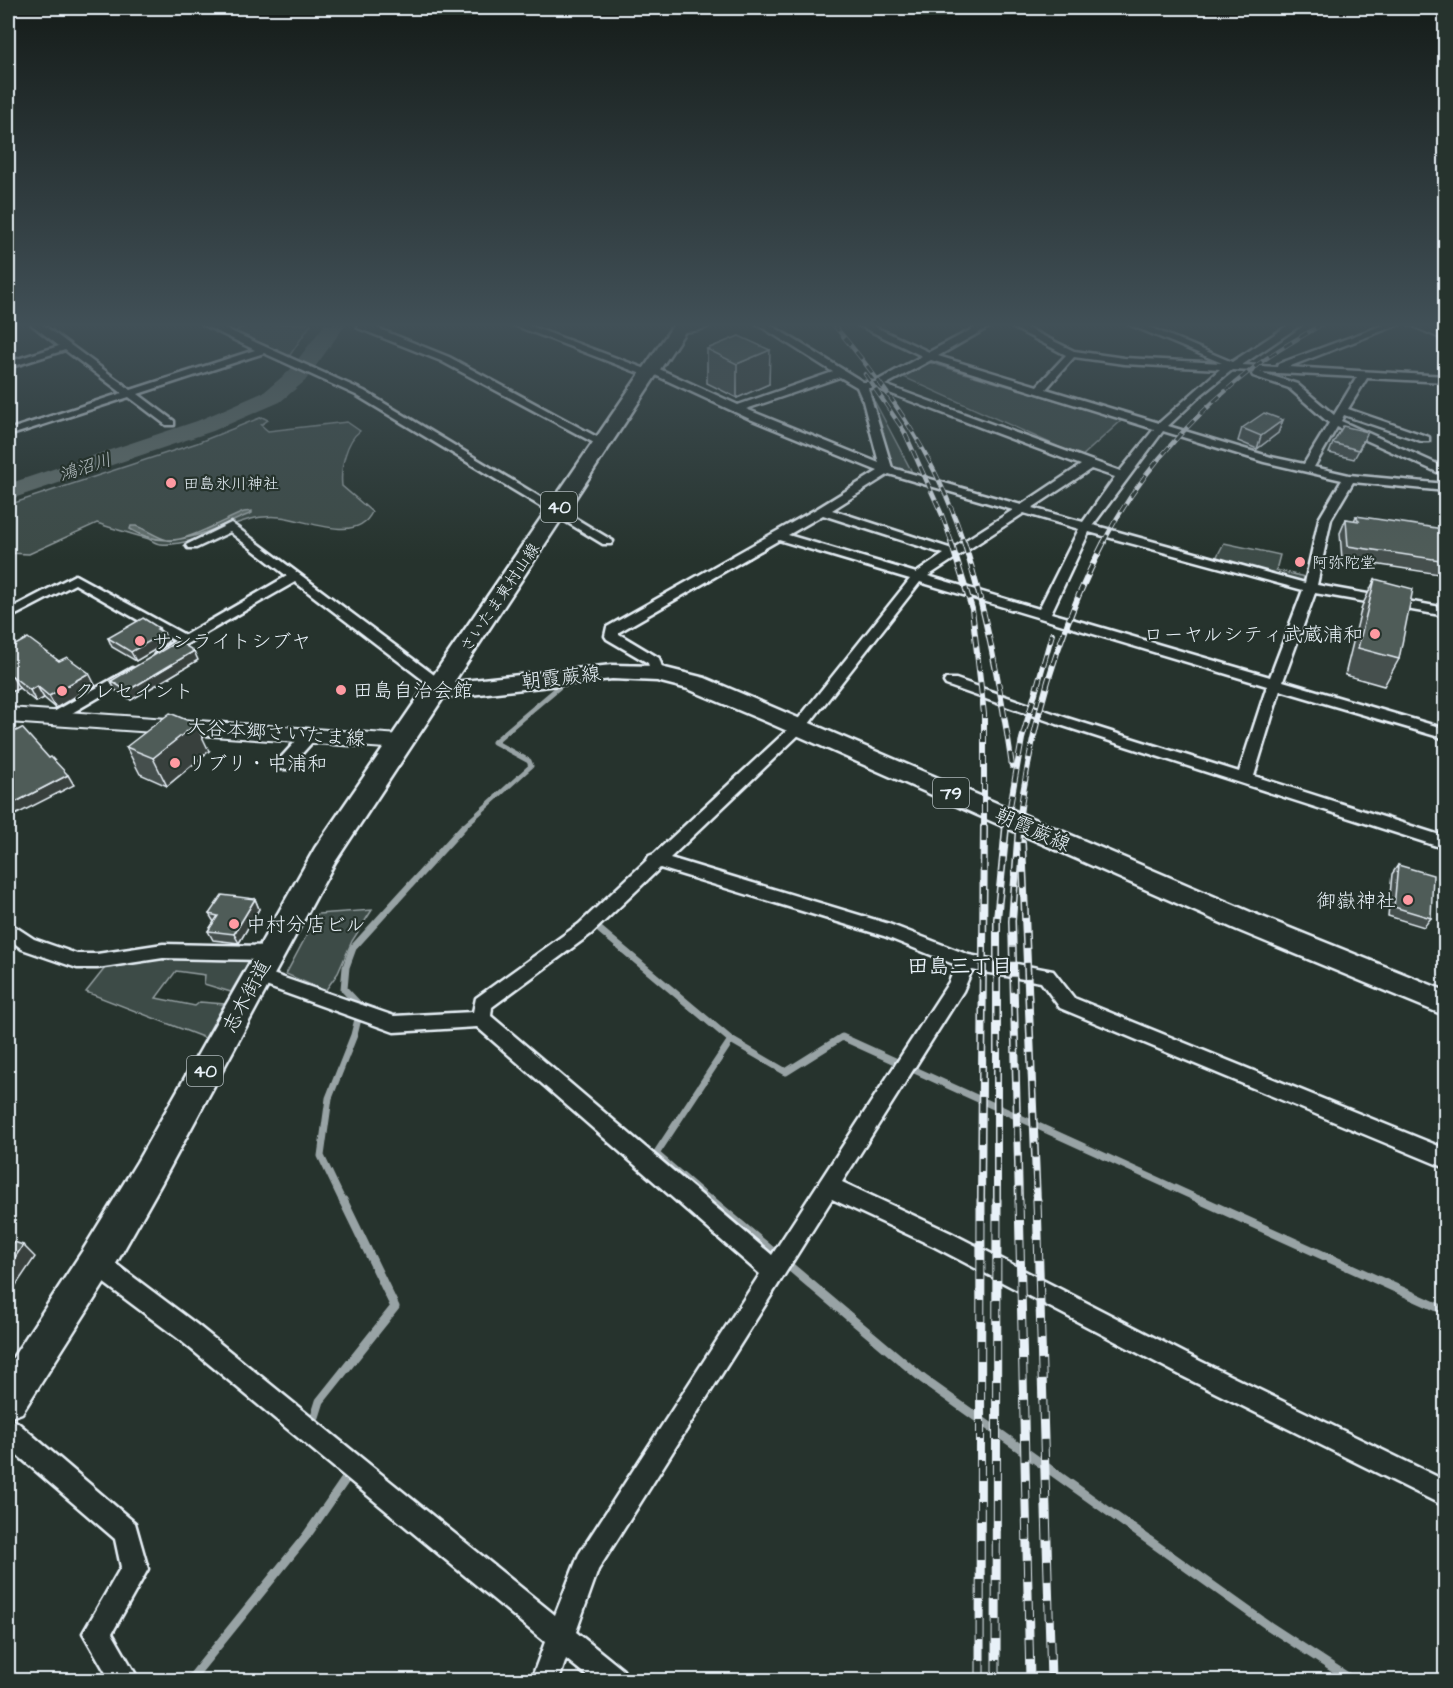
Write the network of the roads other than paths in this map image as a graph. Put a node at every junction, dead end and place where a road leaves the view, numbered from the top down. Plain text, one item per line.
1 (102, 403) edge
2 (141, 403) edge
3 (376, 403) edge
4 (526, 403) edge
5 (629, 403) edge
6 (722, 403) edge
7 (756, 403) edge
8 (867, 403) edge
9 (926, 403) edge
10 (1087, 403) edge
11 (1186, 403) edge
12 (1313, 403) edge
13 (1347, 403) edge
14 (738, 410) junction
15 (1342, 411) junction
16 (1335, 422) junction
17 (170, 423) dead end
18 (1162, 426) junction
19 (8, 433) edge
20 (1425, 439) dead end
21 (602, 444) junction
22 (1089, 465) junction
23 (888, 470) junction
24 (1306, 470) junction
25 (1446, 473) edge
26 (1122, 476) junction
27 (1348, 478) junction
28 (1446, 488) edge
29 (1024, 507) junction
30 (557, 511) junction
31 (822, 511) junction
32 (1086, 526) junction
33 (778, 536) junction
34 (607, 541) dead end
35 (192, 545) dead end
36 (952, 553) junction
37 (296, 576) junction
38 (918, 577) junction
39 (1310, 588) junction
40 (1446, 612) edge
41 (1044, 613) junction
42 (8, 615) edge
43 (185, 641) junction
44 (657, 673) junction
45 (951, 682) dead end
46 (1275, 683) junction
47 (439, 688) junction
48 (8, 715) edge
49 (55, 717) junction
50 (800, 726) junction
51 (1446, 734) edge
52 (310, 735) junction
53 (401, 742) junction
54 (283, 765) dead end
55 (1245, 779) junction
56 (1446, 843) edge
57 (656, 860) junction
58 (8, 928) edge
59 (967, 962) junction
60 (263, 964) junction
61 (1446, 1004) edge
62 (481, 1019) junction
63 (1446, 1159) edge
64 (828, 1186) junction
65 (96, 1263) junction
66 (773, 1271) junction
67 (8, 1398) edge
68 (8, 1431) edge
69 (1446, 1496) edge
70 (561, 1638) junction
71 (125, 1680) edge
72 (545, 1680) edge
73 (613, 1680) edge

1 - 19 street
2 - 17 street
3 - 30 street
4 - 21 street
5 - 21 main road, さいたま東村山線 / 40
6 - 14 street
7 - 14 street
8 - 23 street
9 - 22 street
10 - 18 street
11 - 18 street
12 - 16 street
13 - 15 street
14 - 23 street
15 - 16 street
15 - 20 street
16 - 24 street
16 - 25 street
18 - 24 street
18 - 26 street
21 - 30 main road, さいたま東村山線 / 40
22 - 26 street
22 - 29 street
23 - 29 street
23 - 31 street
24 - 27 street
26 - 32 street
27 - 28 street
27 - 39 street
29 - 32 street
29 - 36 street
30 - 34 street
30 - 47 main road, さいたま東村山線 / 40
31 - 33 street
31 - 36 street
32 - 39 street
32 - 41 street
33 - 38 street
33 - 44 street
35 - 37 street
36 - 38 street
37 - 43 street
37 - 47 street
38 - 41 street
38 - 50 street
39 - 40 street
39 - 46 street
41 - 46 street
42 - 43 street
43 - 49 street
44 - 47 main road, 朝霞蕨線 / 79
44 - 50 main road, 朝霞蕨線 / 79
45 - 55 street
46 - 51 street
46 - 55 street
47 - 53 main road, 志木街道 / 40
48 - 49 main road, 大谷本郷さいたま線
49 - 52 main road, 大谷本郷さいたま線
50 - 57 street
50 - 61 main road, 朝霞蕨線 / 79
52 - 53 main road, 大谷本郷さいたま線
52 - 54 street
53 - 60 main road, 志木街道 / 40
55 - 56 street
57 - 59 street
57 - 62 street
58 - 60 street
59 - 63 street
59 - 64 street
60 - 62 street
60 - 65 main road, 志木街道 / 40
62 - 66 street
64 - 66 street
64 - 69 street
65 - 67 main road, 志木街道 / 40
65 - 70 street
66 - 70 street
68 - 71 street
70 - 72 street
70 - 73 street

